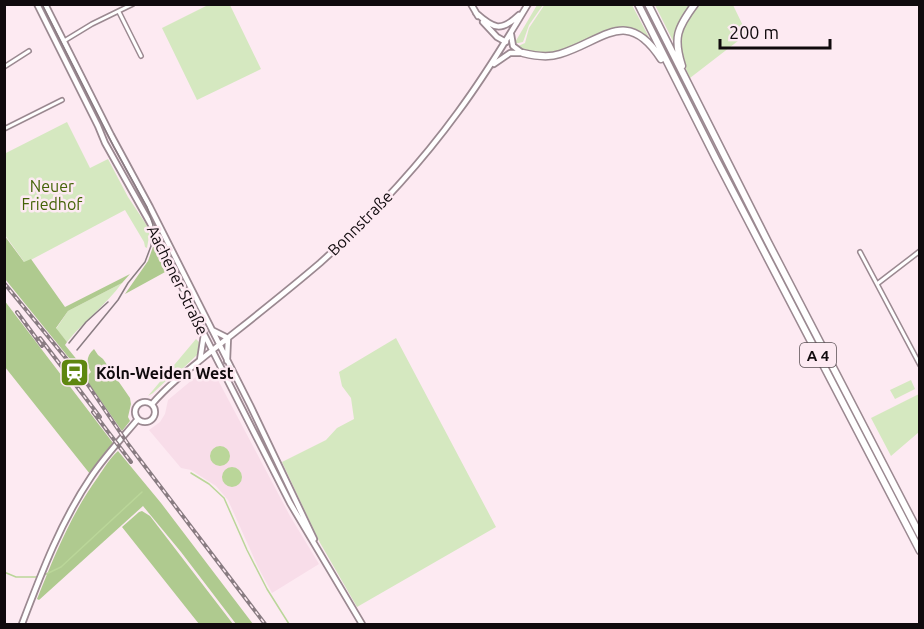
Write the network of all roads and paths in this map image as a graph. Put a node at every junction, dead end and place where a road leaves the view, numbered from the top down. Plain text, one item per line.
1 (37, 4) edge
2 (45, 4) edge
3 (133, 4) edge
4 (471, 4) edge
5 (638, 4) edge
6 (648, 4) edge
7 (695, 4) edge
8 (527, 7) edge
9 (119, 12) junction
10 (476, 14) junction
11 (512, 32) junction
12 (53, 36) junction
13 (64, 41) junction
14 (506, 42) junction
15 (59, 49) junction
16 (29, 51) dead end
17 (523, 53) junction
18 (141, 56) dead end
19 (4, 67) edge
20 (489, 67) junction
21 (674, 77) junction
22 (687, 81) junction
23 (62, 100) dead end
24 (4, 129) edge
25 (103, 139) junction
26 (116, 143) junction
27 (860, 252) dead end
28 (918, 253) edge
29 (920, 259) edge
30 (877, 284) junction
31 (212, 330) junction
32 (204, 334) junction
33 (228, 338) junction
34 (219, 345) junction
35 (212, 350) junction
36 (200, 360) junction
37 (227, 361) junction
38 (919, 364) edge
39 (152, 404) junction
40 (138, 419) junction
41 (920, 535) edge
42 (920, 551) edge
43 (321, 555) junction
44 (22, 624) edge
45 (362, 624) edge

1 - 12 main road, Aachener Straße
2 - 13 main road, Aachener Straße
3 - 9 street
4 - 10 main road
5 - 21 highway, A 4
6 - 22 highway, A 4
7 - 22 highway
8 - 10 main road
8 - 11 main road, Bonnstraße
9 - 13 street
9 - 18 street
10 - 14 main road
11 - 14 main road, Bonnstraße
11 - 17 main road
12 - 13 main road
12 - 15 main road, Aachener Straße
13 - 15 main road
13 - 26 main road, Aachener Straße
14 - 20 main road, Bonnstraße
15 - 25 main road, Aachener Straße
16 - 19 street
17 - 20 main road
17 - 21 highway
20 - 33 main road, Bonnstraße
21 - 42 highway, A 4
22 - 41 highway, A 4
23 - 24 street
25 - 26 main road
25 - 32 main road, Aachener Straße
26 - 31 main road, Aachener Straße
27 - 30 street
28 - 29 street
28 - 30 street
30 - 38 street
31 - 33 main road
31 - 34 main road, Aachener Straße
32 - 35 main road, Aachener Straße
32 - 36 main road
33 - 34 main road, Bonnstraße
33 - 37 main road
34 - 35 main road, Bonnstraße
34 - 37 main road, Aachener Straße
35 - 36 main road, Bonnstraße
35 - 43 main road, Aachener Straße
36 - 39 main road, Bonnstraße
37 - 43 main road, Aachener Straße
39 - 40 main road
39 - 40 main road
40 - 44 main road
43 - 45 main road, Aachener Straße

